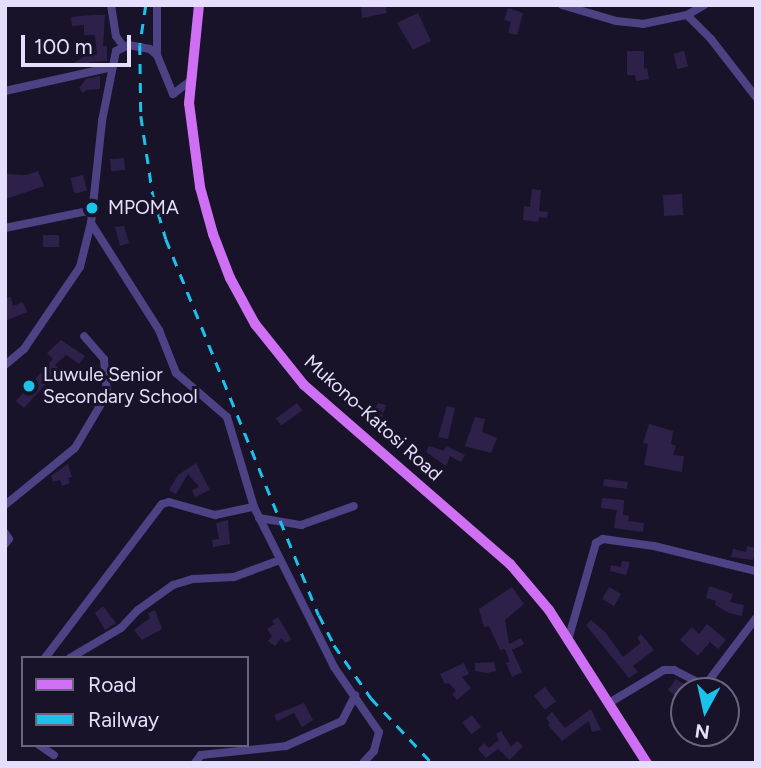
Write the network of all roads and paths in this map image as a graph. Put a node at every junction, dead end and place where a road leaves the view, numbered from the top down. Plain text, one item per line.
1 (111, 5) edge
2 (157, 5) edge
3 (199, 5) edge
4 (562, 5) edge
5 (704, 5) edge
6 (687, 15) junction
7 (122, 46) junction
8 (156, 55) junction
9 (112, 68) junction
10 (190, 81) junction
11 (5, 91) edge
12 (173, 94) junction
13 (756, 97) edge
14 (189, 103) junction
15 (93, 210) junction
16 (91, 223) junction
17 (5, 228) edge
18 (84, 336) dead end
19 (5, 365) edge
20 (5, 505) edge
21 (354, 506) dead end
22 (254, 507) junction
23 (259, 518) junction
24 (5, 533) edge
25 (5, 544) edge
26 (280, 560) junction
27 (756, 571) edge
28 (756, 618) edge
29 (568, 640) junction
30 (47, 656) edge
31 (73, 656) edge
32 (355, 695) junction
33 (609, 703) junction
34 (42, 747) edge
35 (54, 755) dead end
36 (195, 763) edge
37 (363, 763) edge
38 (647, 763) edge

1 - 7 street
2 - 8 street
3 - 10 main road, Mukono-Katosi Road
4 - 6 street
5 - 6 street
6 - 13 street
7 - 8 street
7 - 9 street
8 - 12 street
9 - 11 street
9 - 15 street
10 - 12 street
10 - 14 main road, Mukono-Katosi Road
12 - 14 street
14 - 29 main road, Mukono-Katosi Road
15 - 16 street
15 - 17 street
16 - 19 street
16 - 22 street
18 - 20 street
21 - 23 street
22 - 23 street
22 - 30 street
23 - 26 street
24 - 25 street
26 - 31 street
26 - 32 street
27 - 29 street
28 - 33 street
29 - 33 main road, Mukono-Katosi Road
32 - 36 street
32 - 37 street
33 - 38 main road, Mukono-Katosi Road
34 - 35 street

